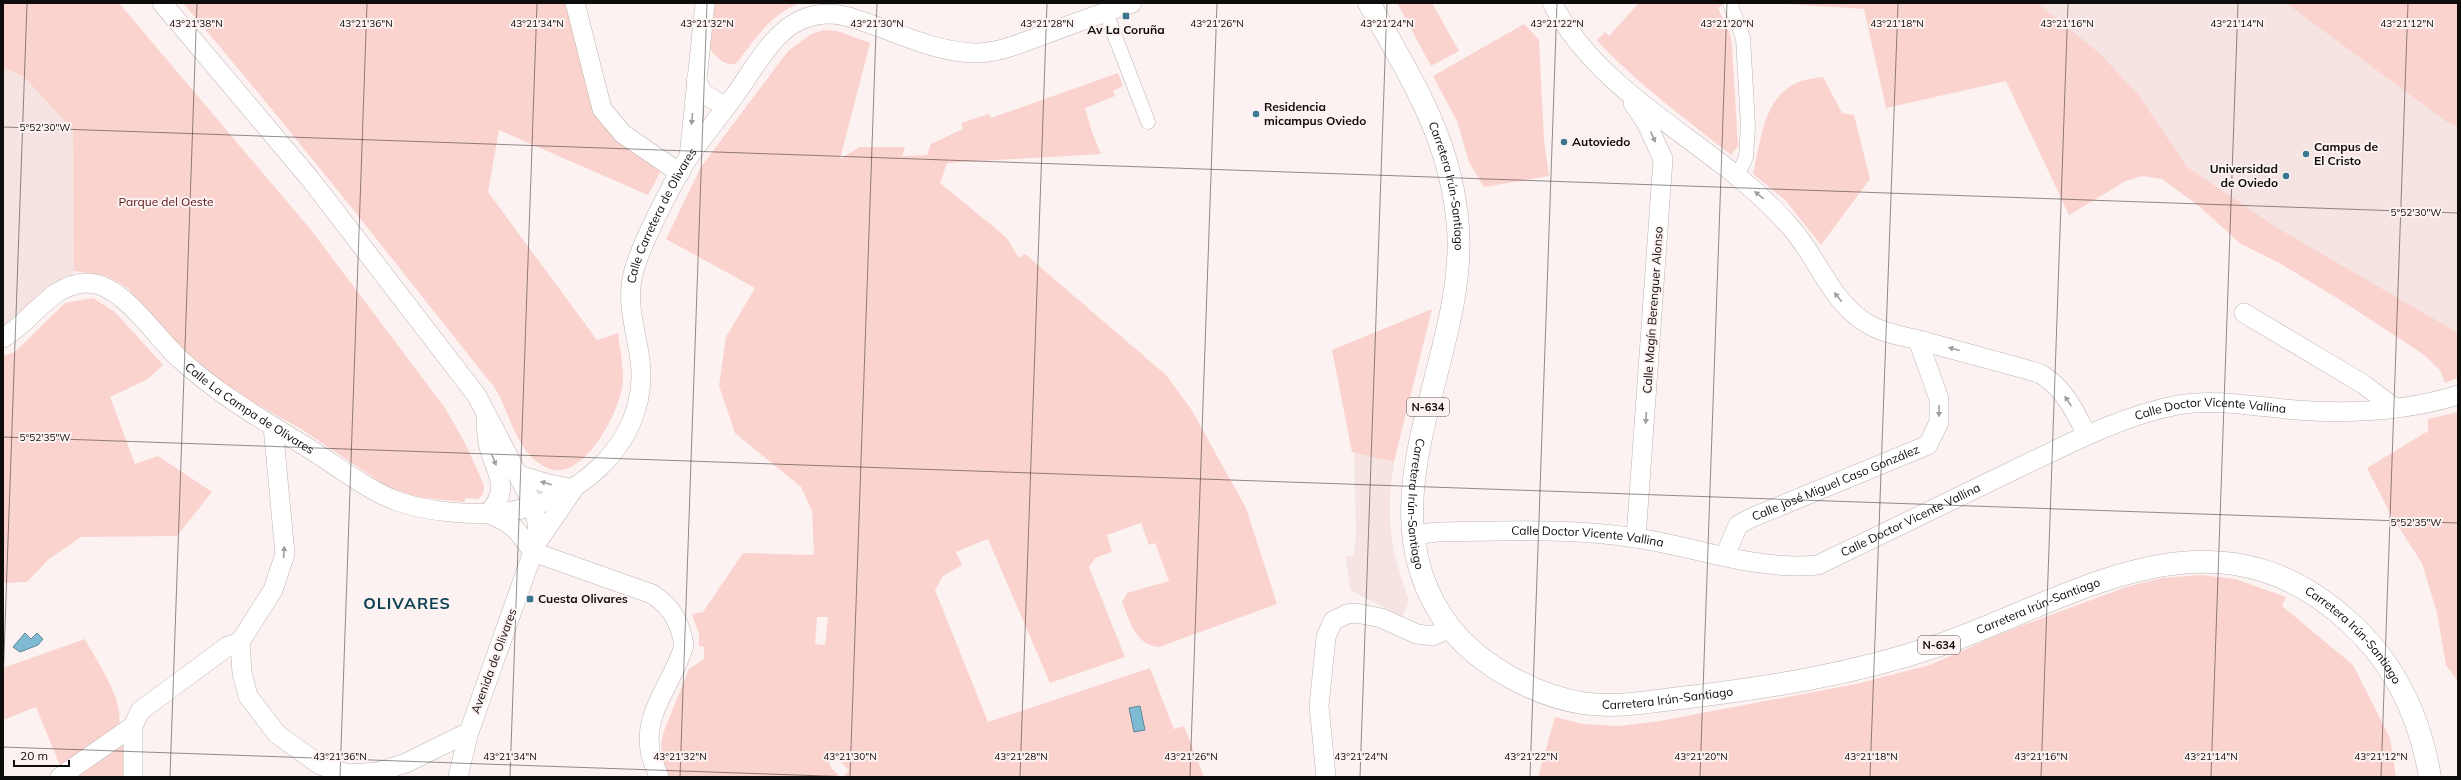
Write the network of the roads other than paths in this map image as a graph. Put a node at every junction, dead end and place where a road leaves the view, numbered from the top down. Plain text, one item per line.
1 (162, 3) edge
2 (575, 3) edge
3 (705, 3) edge
4 (1369, 3) edge
5 (1552, 3) edge
6 (1730, 3) edge
7 (1118, 7) edge
8 (696, 81) junction
9 (1626, 92) junction
10 (726, 107) junction
11 (1148, 122) dead end
12 (1687, 138) junction
13 (1663, 159) junction
14 (684, 165) junction
15 (1737, 177) junction
16 (2244, 313) dead end
17 (3, 338) edge
18 (1918, 340) junction
19 (2458, 395) edge
20 (484, 408) junction
21 (2395, 408) junction
22 (273, 426) junction
23 (2087, 435) junction
24 (305, 446) junction
25 (275, 460) junction
26 (519, 475) junction
27 (573, 488) junction
28 (534, 506) junction
29 (488, 513) junction
30 (1413, 535) junction
31 (1636, 538) junction
32 (533, 549) junction
33 (1725, 556) junction
34 (1450, 628) junction
35 (240, 642) junction
36 (132, 726) junction
37 (469, 732) junction
38 (60, 777) edge
39 (133, 777) edge
40 (458, 777) edge
41 (659, 777) edge
42 (1326, 777) edge
43 (2430, 777) edge

1 - 20 street
2 - 14 street
3 - 8 street
4 - 30 highway, Carretera Irún-Santiago / N-634
5 - 9 street
6 - 15 street
7 - 10 street, Calle Carretera de Olivares
7 - 11 street
8 - 10 street
8 -> 14 street
9 - 12 street
9 -> 13 street, Calle Magín Berenguer Alonso
10 - 14 street, Calle Carretera de Olivares
12 - 13 street
12 - 15 street
13 -> 31 street, Calle Magín Berenguer Alonso
14 - 27 street, Calle Carretera de Olivares
18 -> 15 street
16 - 21 street
17 - 22 street, Calle La Campa de Olivares
23 -> 18 street
18 -> 33 street, Calle José Miguel Caso González
19 - 21 street, Calle Doctor Vicente Vallina
20 - 26 street
20 -> 29 street
21 - 23 street, Calle Doctor Vicente Vallina
22 - 24 street, Calle La Campa de Olivares
22 - 25 street
23 - 33 street, Calle Doctor Vicente Vallina
24 - 25 street
24 - 29 street, Calle La Campa de Olivares
35 -> 25 street
27 -> 26 street
26 - 28 street
27 - 28 street, Calle Carretera de Olivares
27 - 32 street
28 - 29 street, Calle La Campa de Olivares
28 - 32 street
29 - 32 street
30 - 31 street, Calle Doctor Vicente Vallina
30 - 34 highway, Carretera Irún-Santiago / N-634
31 - 33 street, Calle Doctor Vicente Vallina
32 - 37 street, Avenida de Olivares
32 - 41 street
34 - 42 street
34 - 43 highway, Carretera Irún-Santiago / N-634
35 - 36 street
35 - 37 street
36 - 38 street
36 - 39 street
37 - 40 street, Avenida de Olivares

